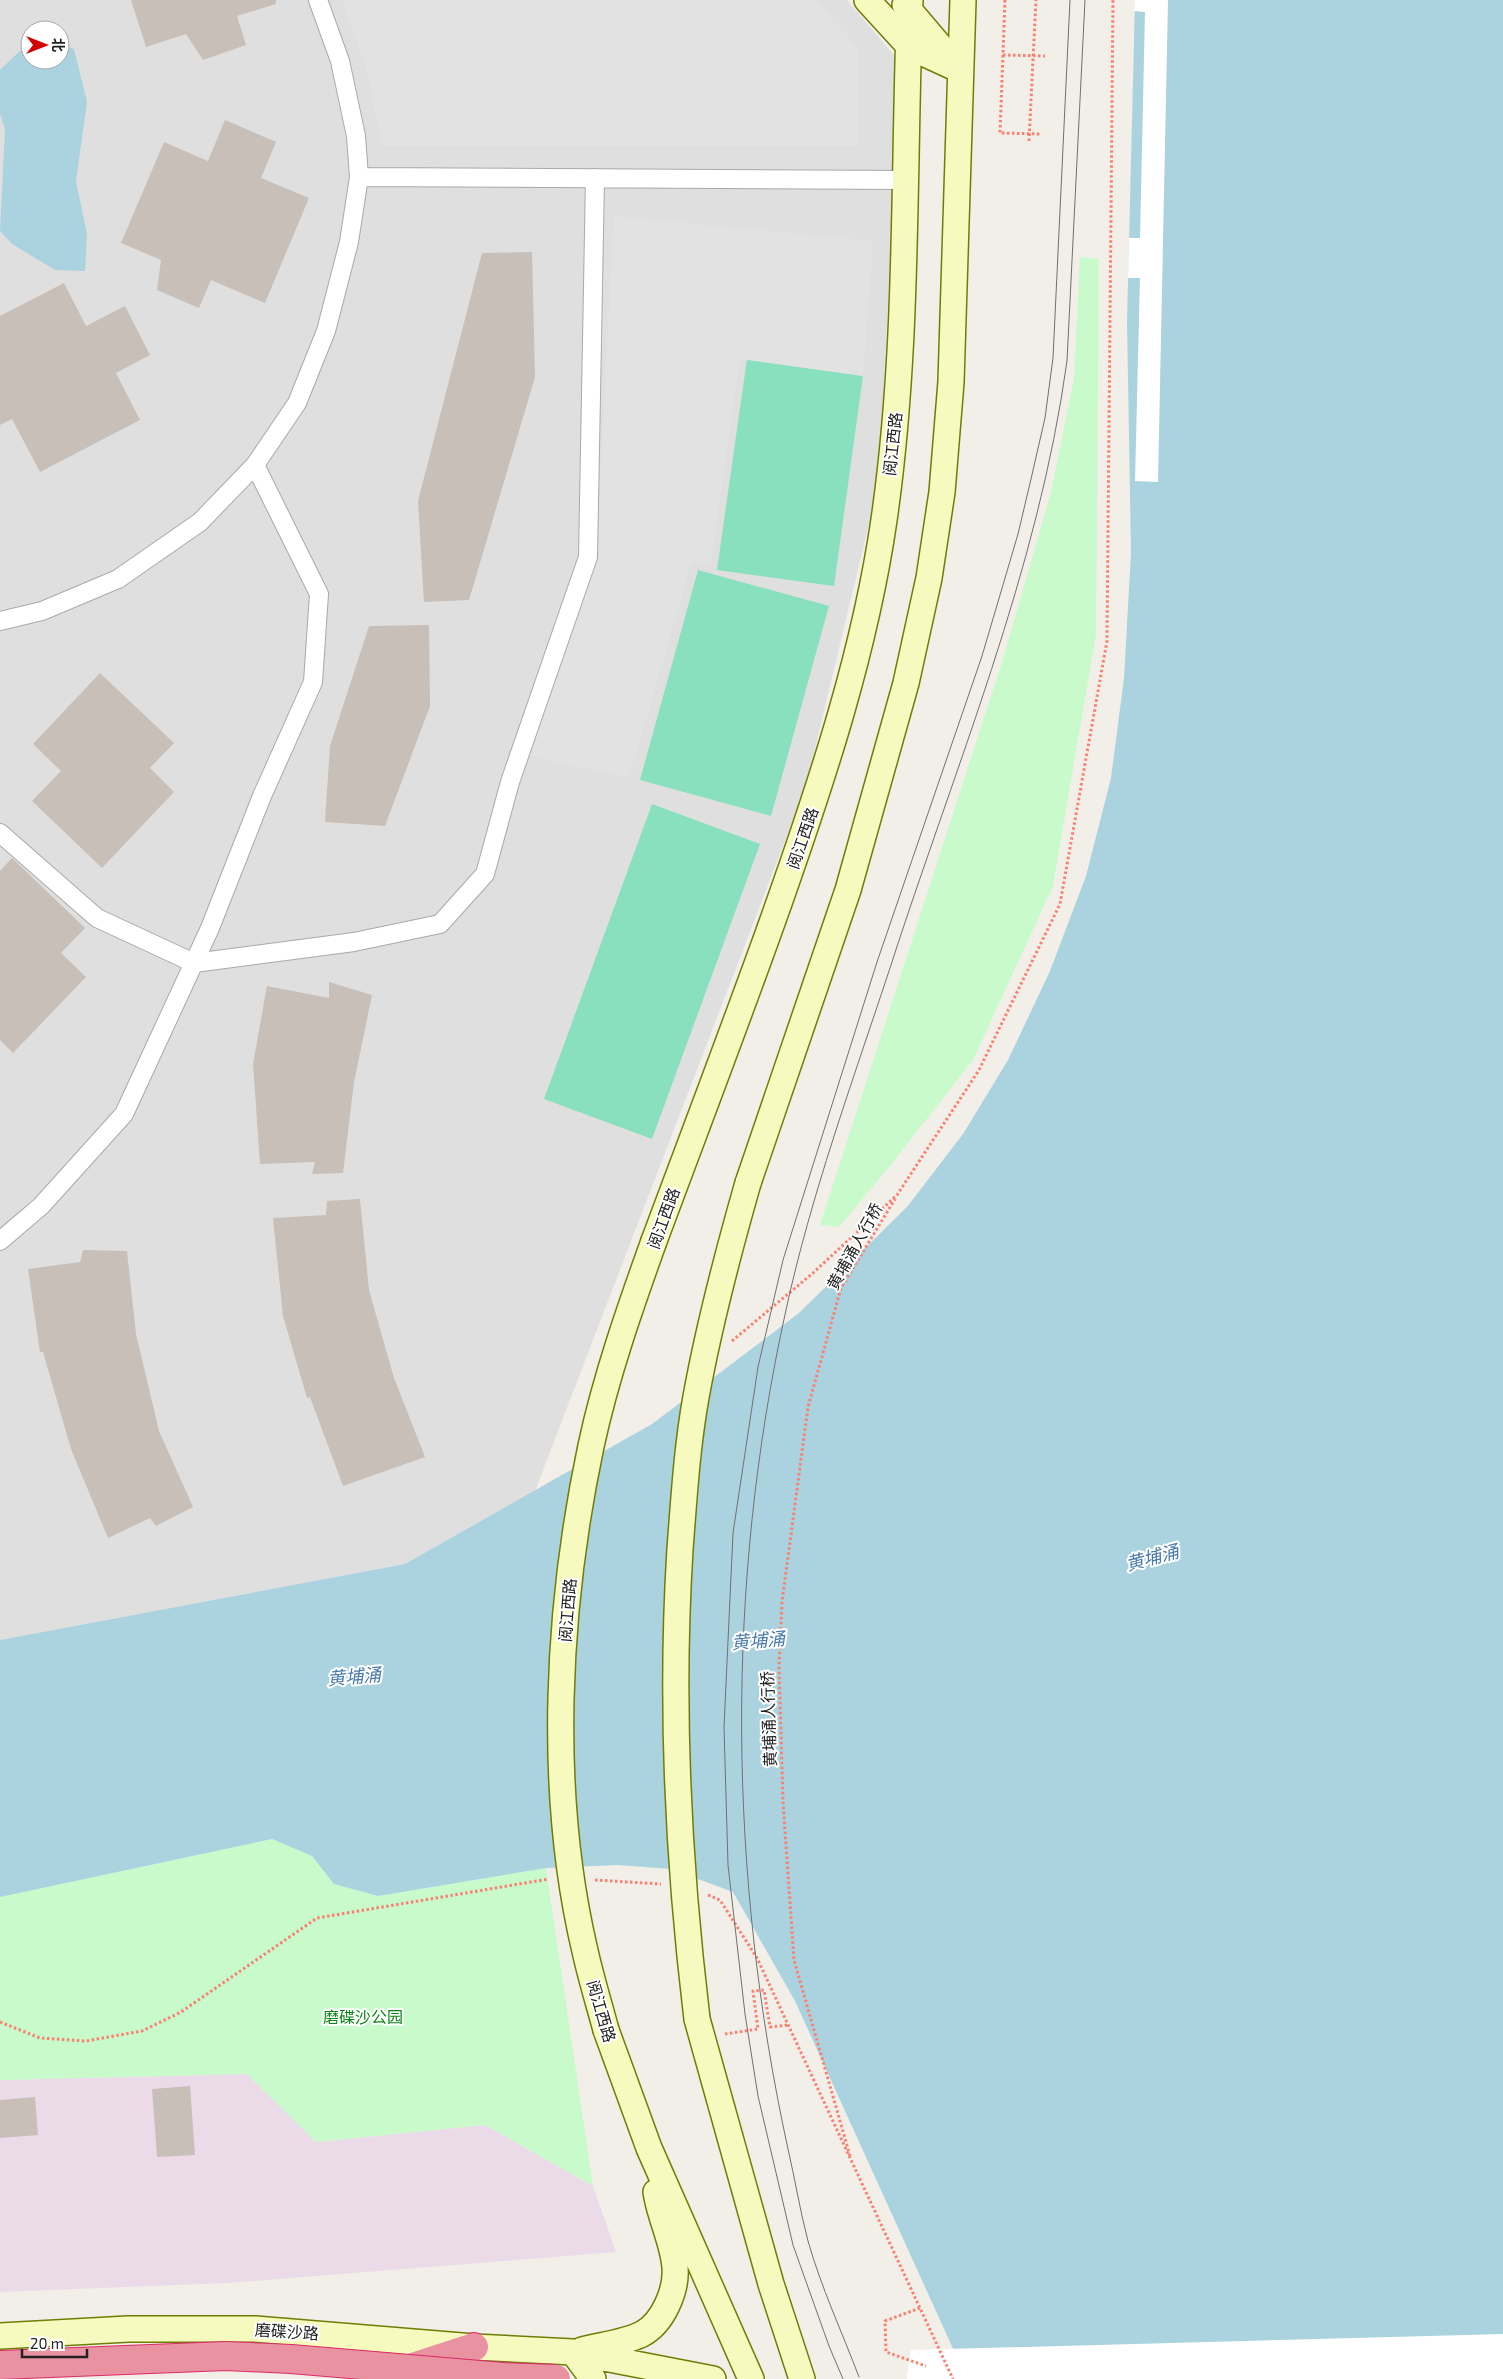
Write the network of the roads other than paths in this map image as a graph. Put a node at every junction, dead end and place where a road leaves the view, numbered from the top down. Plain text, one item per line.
1 (318, 0) edge
2 (867, 0) edge
3 (963, 0) edge
4 (907, 4) edge
5 (910, 47) junction
6 (960, 70) junction
7 (359, 177) junction
8 (595, 178) junction
9 (907, 180) junction
10 (255, 465) junction
11 (0, 622) edge
12 (0, 833) edge
13 (194, 963) junction
14 (0, 1241) edge
15 (649, 2148) junction
16 (0, 2336) edge
17 (474, 2347) junction
18 (572, 2352) junction
19 (0, 2365) edge
20 (374, 2379) edge
21 (556, 2379) edge
22 (593, 2379) edge
23 (713, 2379) edge
24 (751, 2379) edge
25 (802, 2379) edge

1 - 7 street
2 - 5 main road
3 - 6 main road
4 - 5 main road, 阅江西路
4 - 6 main road
5 - 6 main road
5 - 9 main road, 阅江西路
6 - 25 main road, bridge
7 - 8 street
7 - 10 street
8 - 9 street
8 - 13 street
9 - 15 main road, 阅江西路, bridge
10 - 11 street
10 - 13 street
12 - 13 street
13 - 14 street
15 - 18 main road
15 - 24 main road, 阅江西路
16 - 17 main road, 磨碟沙路
17 - 18 main road, 磨碟沙路
17 - 20 highway
18 - 22 main road
18 - 23 main road
19 - 21 highway, bridge

